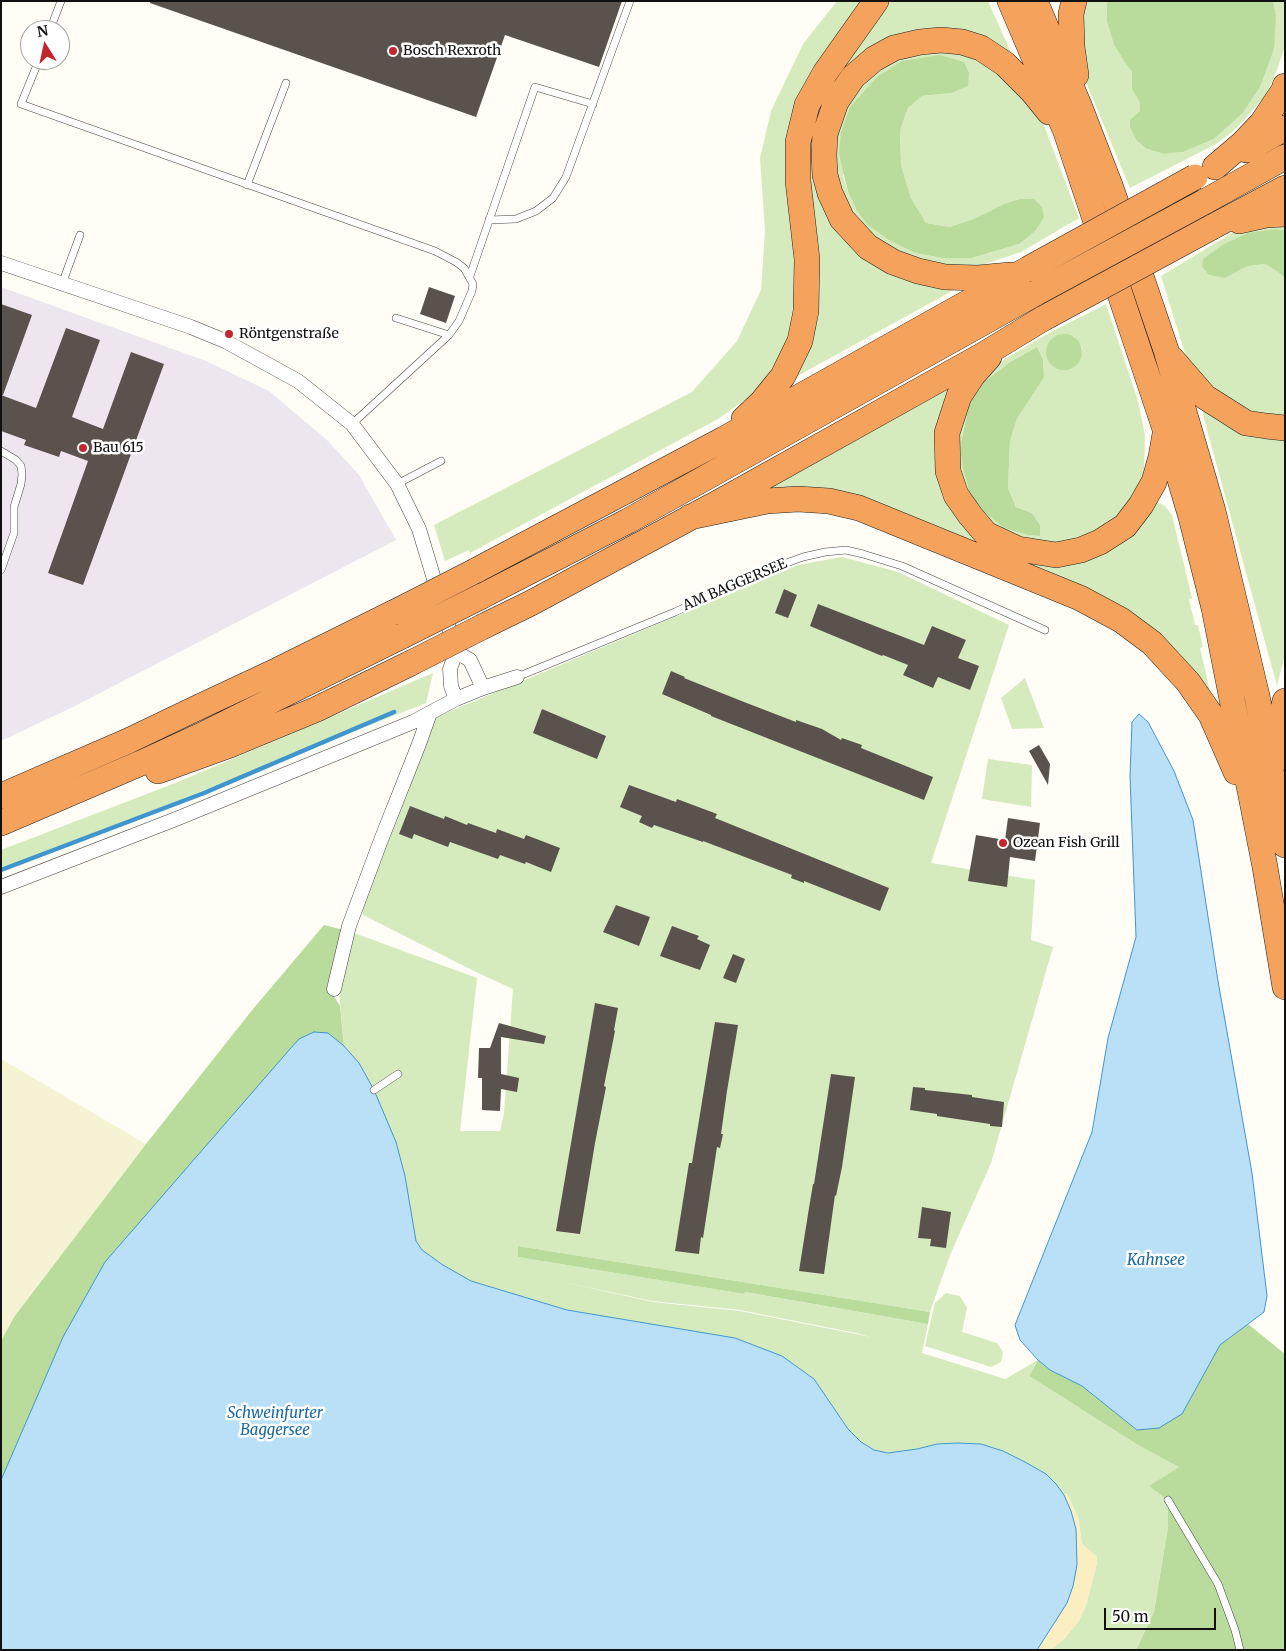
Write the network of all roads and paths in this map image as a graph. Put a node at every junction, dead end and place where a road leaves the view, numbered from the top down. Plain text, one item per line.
1 (62, 1) edge
2 (630, 1) edge
3 (876, 1) edge
4 (1010, 1) edge
5 (1035, 1) edge
6 (1074, 1) edge
7 (54, 20) edge
8 (34, 70) edge
9 (286, 83) dead end
10 (1285, 86) edge
11 (593, 104) junction
12 (1079, 105) junction
13 (1285, 128) edge
14 (1066, 132) junction
15 (1285, 157) edge
16 (1205, 172) junction
17 (247, 184) junction
18 (1285, 188) edge
19 (1285, 214) edge
20 (489, 220) junction
21 (1216, 225) junction
22 (80, 236) dead end
23 (1, 263) edge
24 (1024, 272) junction
25 (470, 276) junction
26 (62, 285) junction
27 (396, 318) dead end
28 (449, 335) junction
29 (999, 344) junction
30 (1166, 350) junction
31 (352, 424) junction
32 (1285, 428) edge
33 (1165, 429) junction
34 (724, 439) junction
35 (1, 451) edge
36 (441, 461) dead end
37 (397, 484) junction
38 (690, 517) junction
39 (1, 570) edge
40 (1045, 630) dead end
41 (456, 652) junction
42 (517, 677) joint
43 (483, 688) junction
44 (456, 699) junction
45 (1285, 701) edge
46 (430, 713) junction
47 (70, 793) junction
48 (1, 796) edge
49 (1278, 803) junction
50 (1, 823) edge
51 (1274, 849) edge
52 (1, 887) edge
53 (1285, 987) edge
54 (334, 989) dead end
55 (398, 1074) dead end
56 (374, 1090) dead end
57 (1168, 1500) dead end
58 (1240, 1650) edge

1 - 7 lane
2 - 11 lane
3 - 34 highway
4 - 14 highway
5 - 12 highway
6 - 12 highway
8 - 17 lane
9 - 17 lane
10 - 16 highway
11 - 20 lane
11 - 20 lane
12 - 30 highway
13 - 16 highway
14 - 24 highway
14 - 33 highway
15 - 47 highway, bridge
16 - 24 highway, bridge
17 - 25 lane
18 - 21 highway
19 - 21 highway
20 - 25 lane
21 - 29 highway, bridge
22 - 26 lane
23 - 26 street
24 - 34 highway
25 - 28 lane
26 - 31 street
27 - 28 lane
28 - 31 lane
29 - 33 highway
29 - 38 highway
30 - 32 highway
30 - 49 highway
31 - 37 street
33 - 51 highway
34 - 48 highway, bridge
35 - 39 lane
36 - 37 lane
37 - 41 street
38 - 47 highway, bridge
38 - 51 highway
40 - 42 lane, AM BAGGERSEE
41 - 43 street
41 - 44 street
42 - 43 street, AM BAGGERSEE
43 - 44 street, AM BAGGERSEE
44 - 46 street, AM BAGGERSEE
45 - 49 highway
46 - 52 street, AM BAGGERSEE
46 - 54 street
47 - 50 highway
49 - 51 highway
51 - 53 highway
55 - 56 lane
57 - 58 lane

